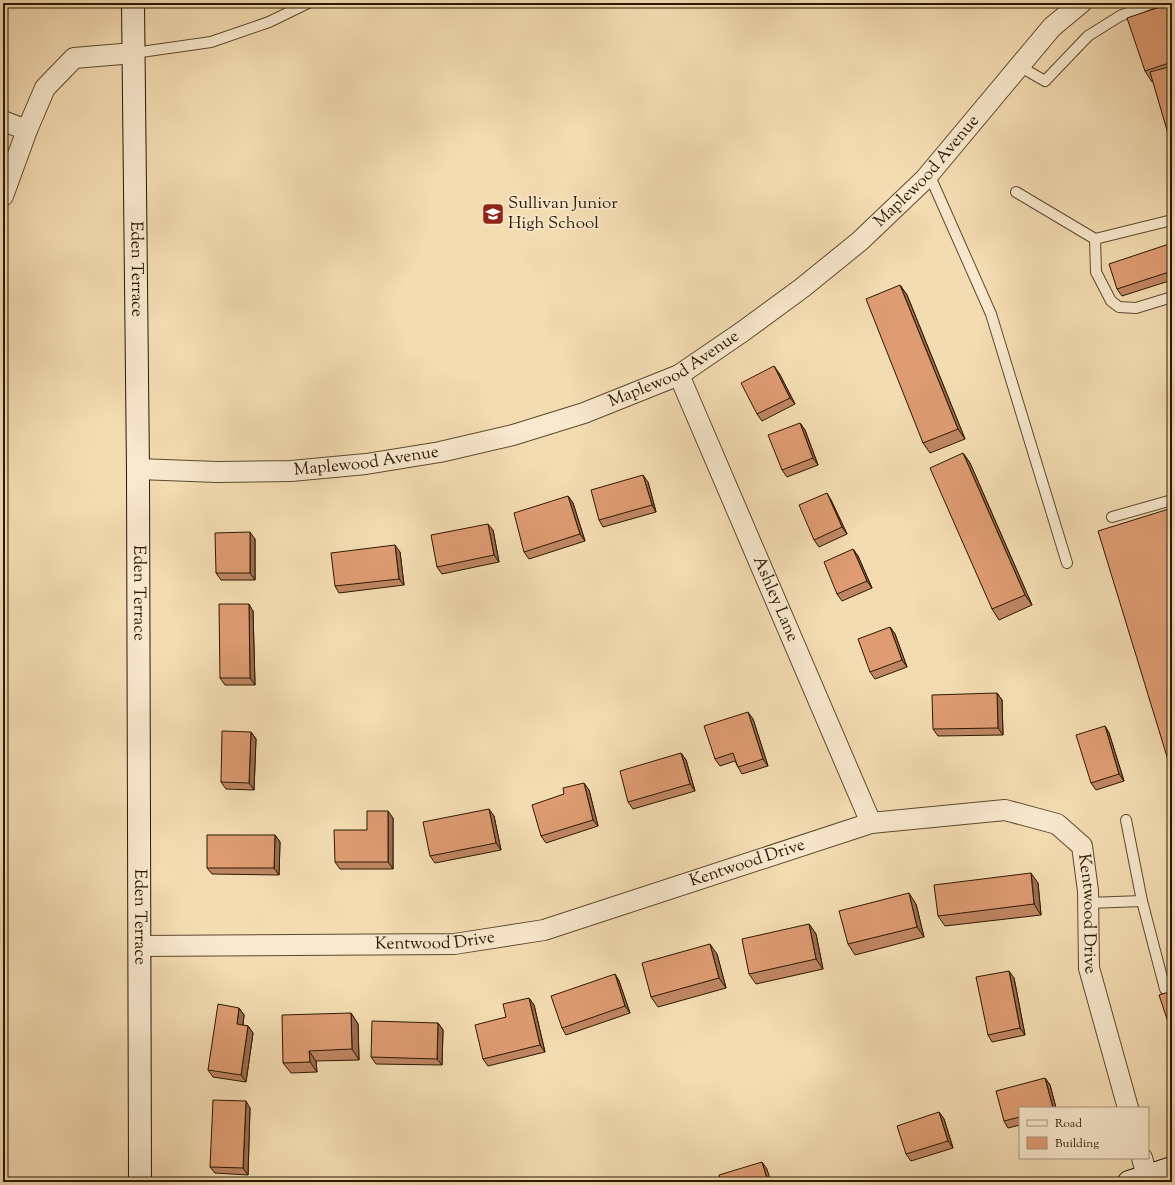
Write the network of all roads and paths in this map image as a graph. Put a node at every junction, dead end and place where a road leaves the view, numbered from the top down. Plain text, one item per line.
1 (133, 3) edge
2 (308, 3) edge
3 (1081, 3) edge
4 (1152, 3) edge
5 (134, 53) junction
6 (1019, 66) junction
7 (3, 121) edge
8 (27, 130) junction
9 (929, 174) junction
10 (1016, 192) dead end
11 (3, 196) edge
12 (1172, 220) edge
13 (1095, 239) junction
14 (1172, 297) edge
15 (679, 374) junction
16 (138, 469) junction
17 (1172, 500) edge
18 (1112, 517) dead end
19 (1067, 563) dead end
20 (1126, 820) dead end
21 (872, 823) junction
22 (1142, 901) junction
23 (1088, 903) junction
24 (140, 946) junction
25 (1165, 989) dead end
26 (1128, 1107) edge
27 (1172, 1168) edge
28 (1139, 1172) edge
29 (140, 1182) edge

1 - 5 street, Eden Terrace
2 - 5 lane
3 - 6 street, Maplewood Avenue
4 - 6 lane
5 - 8 street
5 - 16 street, Eden Terrace
6 - 9 street, Maplewood Avenue
7 - 8 street
8 - 11 street
9 - 15 street, Maplewood Avenue
9 - 19 lane
10 - 13 lane
12 - 13 lane
13 - 14 lane
15 - 16 street, Maplewood Avenue
15 - 21 street, Ashley Lane
16 - 24 street, Eden Terrace
17 - 18 lane
20 - 22 lane
21 - 23 street, Kentwood Drive
21 - 24 street, Kentwood Drive
22 - 23 lane
22 - 25 lane
23 - 26 street, Kentwood Drive
24 - 29 street, Eden Terrace
27 - 28 street

